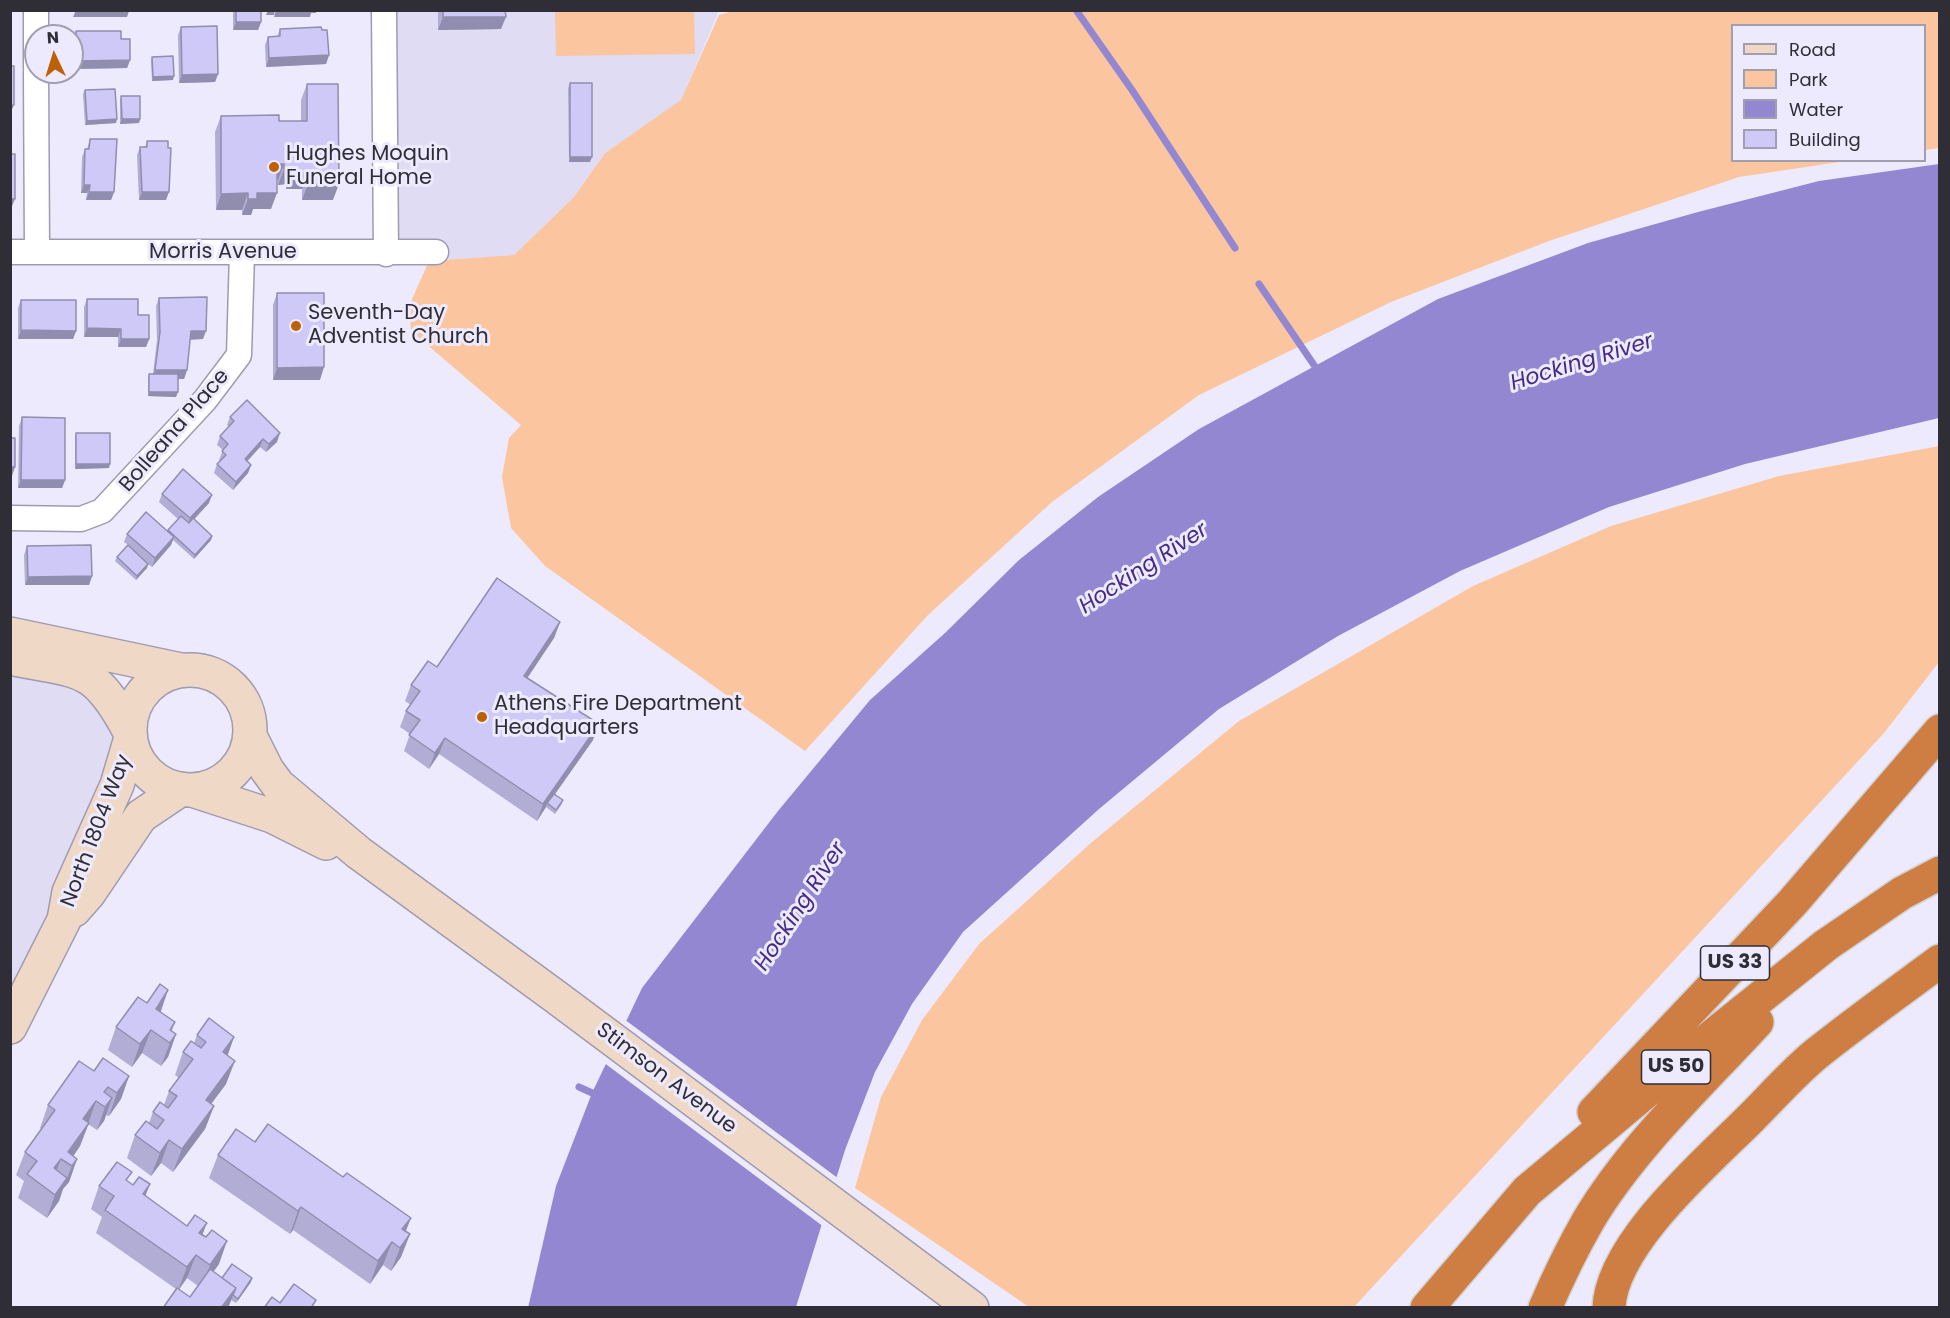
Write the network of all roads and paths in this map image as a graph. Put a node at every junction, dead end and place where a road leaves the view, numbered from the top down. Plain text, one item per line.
1 (384, 10) edge
2 (36, 84) edge
3 (10, 252) edge
4 (37, 252) junction
5 (435, 252) dead end
6 (242, 253) junction
7 (386, 254) junction
8 (10, 518) edge
9 (10, 634) edge
10 (10, 658) edge
11 (181, 670) junction
12 (1940, 731) edge
13 (130, 736) junction
14 (250, 736) junction
15 (186, 790) junction
16 (359, 854) junction
17 (1940, 873) edge
18 (64, 920) junction
19 (1826, 945) junction
20 (1940, 961) edge
21 (10, 1027) edge
22 (1527, 1191) junction
23 (1608, 1305) edge
24 (972, 1308) edge
25 (1427, 1308) edge
26 (1545, 1308) edge

1 - 7 street
2 - 4 street
3 - 4 street, Morris Avenue
4 - 6 street, Morris Avenue
5 - 7 street, Morris Avenue
6 - 7 street, Morris Avenue
6 - 8 street, Bolleana Place
9 - 11 main road
10 - 13 main road
11 - 13 main road
11 - 14 main road
12 - 22 highway, US 33
13 - 15 main road
13 - 18 main road, North 1804 Way
14 - 15 main road
14 - 16 main road, Stimson Avenue
15 - 16 main road, Stimson Avenue
15 - 18 main road, North 1804 Way
16 - 24 main road, Stimson Avenue
17 - 19 highway, US 50
18 - 21 main road, North 1804 Way
19 - 22 highway, US 50
19 - 26 highway
20 - 23 highway
22 - 25 highway, US 33

